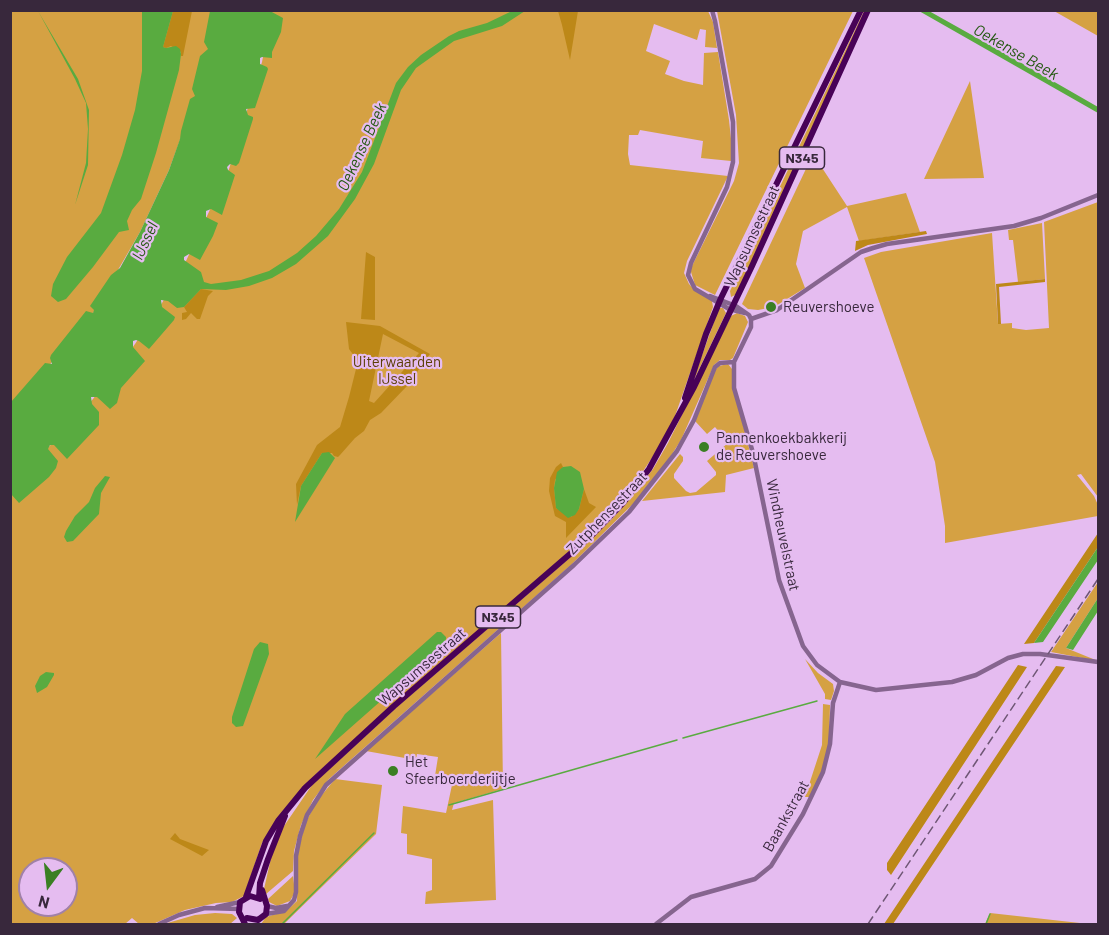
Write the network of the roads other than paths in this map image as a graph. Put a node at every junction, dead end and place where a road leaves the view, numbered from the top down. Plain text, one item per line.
1 (712, 10) edge
2 (861, 10) edge
3 (868, 10) edge
4 (1098, 195) edge
5 (720, 301) junction
6 (732, 307) junction
7 (751, 319) junction
8 (734, 363) junction
9 (684, 405) junction
10 (1098, 662) edge
11 (840, 682) junction
12 (287, 810) junction
13 (248, 896) junction
14 (263, 901) junction
15 (290, 905) junction
16 (216, 907) junction
17 (266, 914) junction
18 (243, 915) edge
19 (258, 922) edge
20 (159, 924) edge
21 (656, 924) edge

1 - 5 street
2 - 5 main road, Wapsumsestraat / N345
3 - 6 main road, Wapsumsestraat / N345
4 - 7 street
5 - 6 street
5 - 9 main road, Wapsumsestraat / N345
6 - 7 street
6 - 9 main road, Wapsumsestraat / N345
7 - 8 street
8 - 11 street, Windheuvelstraat
8 - 15 street, Zutphensestraat
9 - 12 main road, Wapsumsestraat / N345
10 - 11 street, Windheuvelstraat
11 - 21 street, Baankstraat
12 - 13 main road, Wapsumsestraat / N345
12 - 14 main road, Wapsumsestraat / N345
13 - 14 main road
13 - 18 main road
14 - 15 street
14 - 17 main road, N345
14 - 19 main road, N345
15 - 17 street
16 - 18 street
16 - 18 street
16 - 20 street
17 - 19 main road
18 - 19 main road

